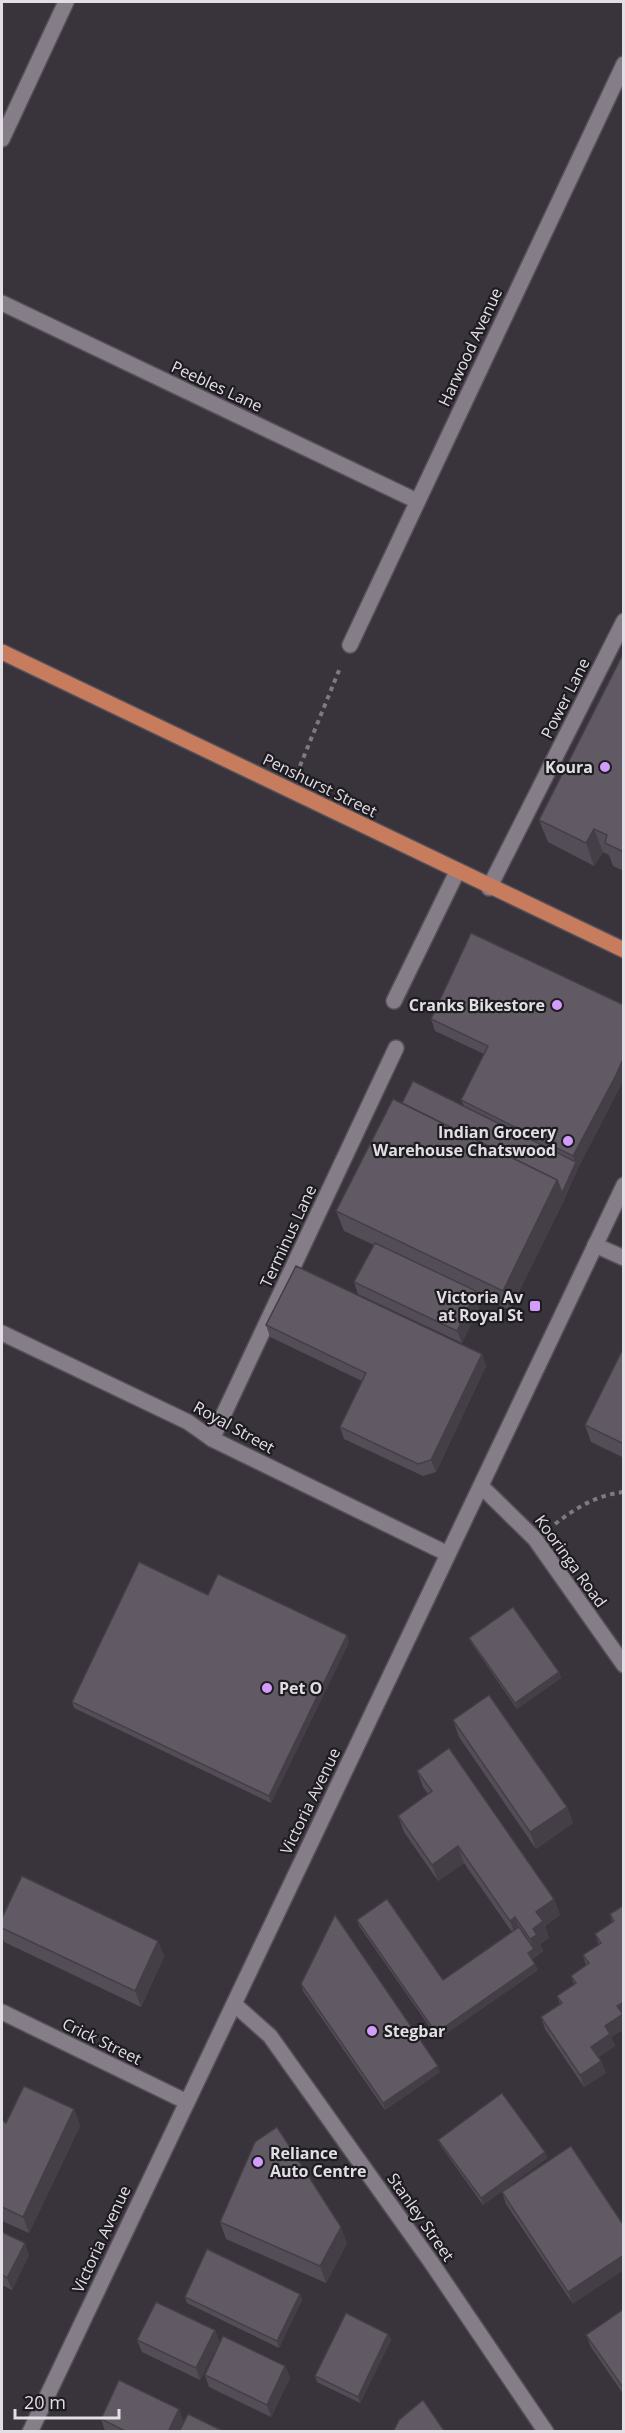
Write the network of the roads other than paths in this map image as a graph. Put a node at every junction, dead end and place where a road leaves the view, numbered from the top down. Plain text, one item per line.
1 (66, 2) edge
2 (624, 64) edge
3 (2, 139) edge
4 (2, 303) edge
5 (417, 501) junction
6 (624, 621) edge
7 (350, 645) road end
8 (2, 652) edge
9 (457, 872) junction
10 (489, 888) junction
11 (624, 950) edge
12 (394, 1001) dead end
13 (396, 1048) dead end
14 (624, 1185) edge
15 (595, 1245) junction
16 (624, 1258) edge
17 (2, 1333) edge
18 (212, 1439) junction
19 (481, 1485) junction
20 (448, 1554) junction
21 (624, 1665) edge
22 (234, 2004) junction
23 (2, 2012) edge
24 (187, 2102) junction
25 (30, 2432) edge
26 (546, 2432) edge

1 - 3 street
2 - 5 street, Harwood Avenue
4 - 5 street, Peebles Lane
5 - 7 street, Harwood Avenue
6 - 10 street, Power Lane
8 - 9 main road, Penshurst Street
9 - 10 main road, Penshurst Street
9 - 12 street
10 - 11 main road, Penshurst Street
13 - 18 street, Terminus Lane
14 - 15 street, Victoria Avenue
15 - 16 street
15 - 19 street, Victoria Avenue
17 - 18 street, Royal Street
18 - 20 street, Royal Street
19 - 20 street, Victoria Avenue
19 - 21 street, Kooringa Road
20 - 22 street, Victoria Avenue
22 - 24 street, Victoria Avenue
22 - 26 street, Stanley Street
23 - 24 street, Crick Street
24 - 25 street, Victoria Avenue

